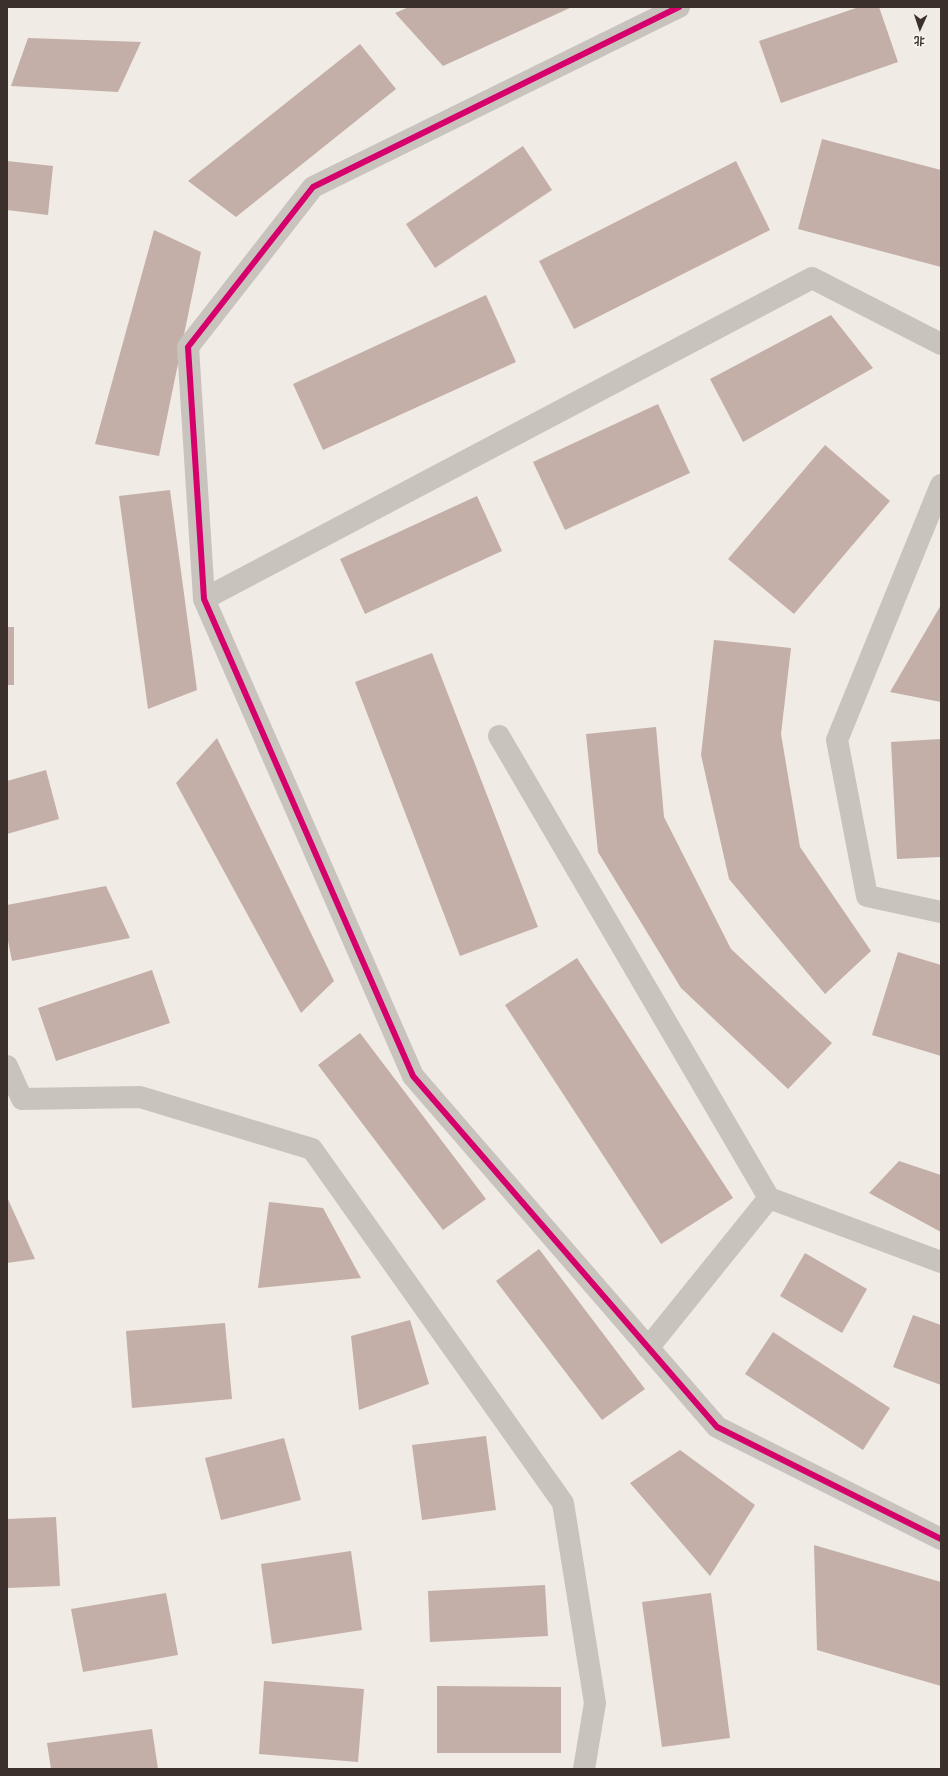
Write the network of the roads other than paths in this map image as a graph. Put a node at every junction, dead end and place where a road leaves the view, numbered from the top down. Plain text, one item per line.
1 (679, 7) edge
2 (941, 344) edge
3 (941, 485) edge
4 (204, 599) junction
5 (499, 736) dead end
6 (941, 912) edge
7 (7, 1066) edge
8 (769, 1198) junction
9 (941, 1262) edge
10 (648, 1348) junction
11 (941, 1539) edge
12 (584, 1769) edge

1 - 4 street
2 - 4 street
3 - 6 street
4 - 10 street
5 - 8 street
7 - 12 street
8 - 9 street
8 - 10 street
10 - 11 street

